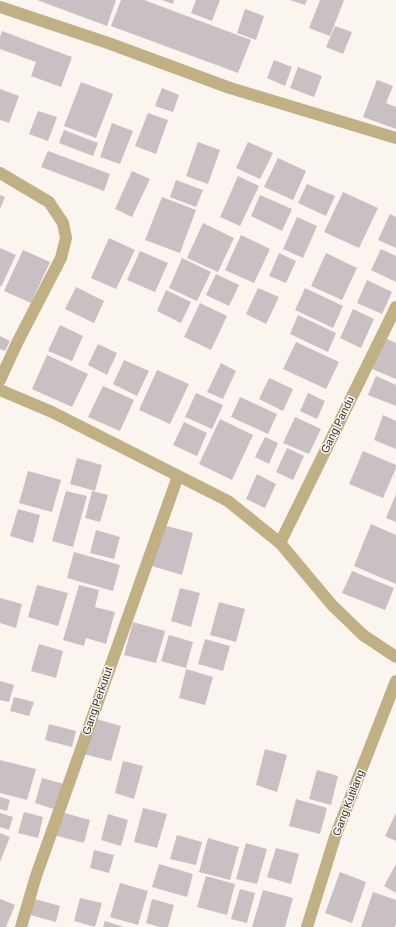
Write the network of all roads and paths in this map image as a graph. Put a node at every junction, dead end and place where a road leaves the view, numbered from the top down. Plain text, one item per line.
1 (0, 7) edge
2 (396, 138) edge
3 (0, 173) edge
4 (396, 307) edge
5 (0, 380) edge
6 (0, 390) edge
7 (178, 476) junction
8 (280, 544) junction
9 (396, 657) edge
10 (396, 681) edge
11 (21, 927) edge
12 (307, 927) edge

1 - 2 street
3 - 5 street
4 - 8 street, Gang Pandu
6 - 7 street
7 - 8 street
7 - 11 street, Gang Perkutut
8 - 9 street
10 - 12 street, Gang Kutilang

